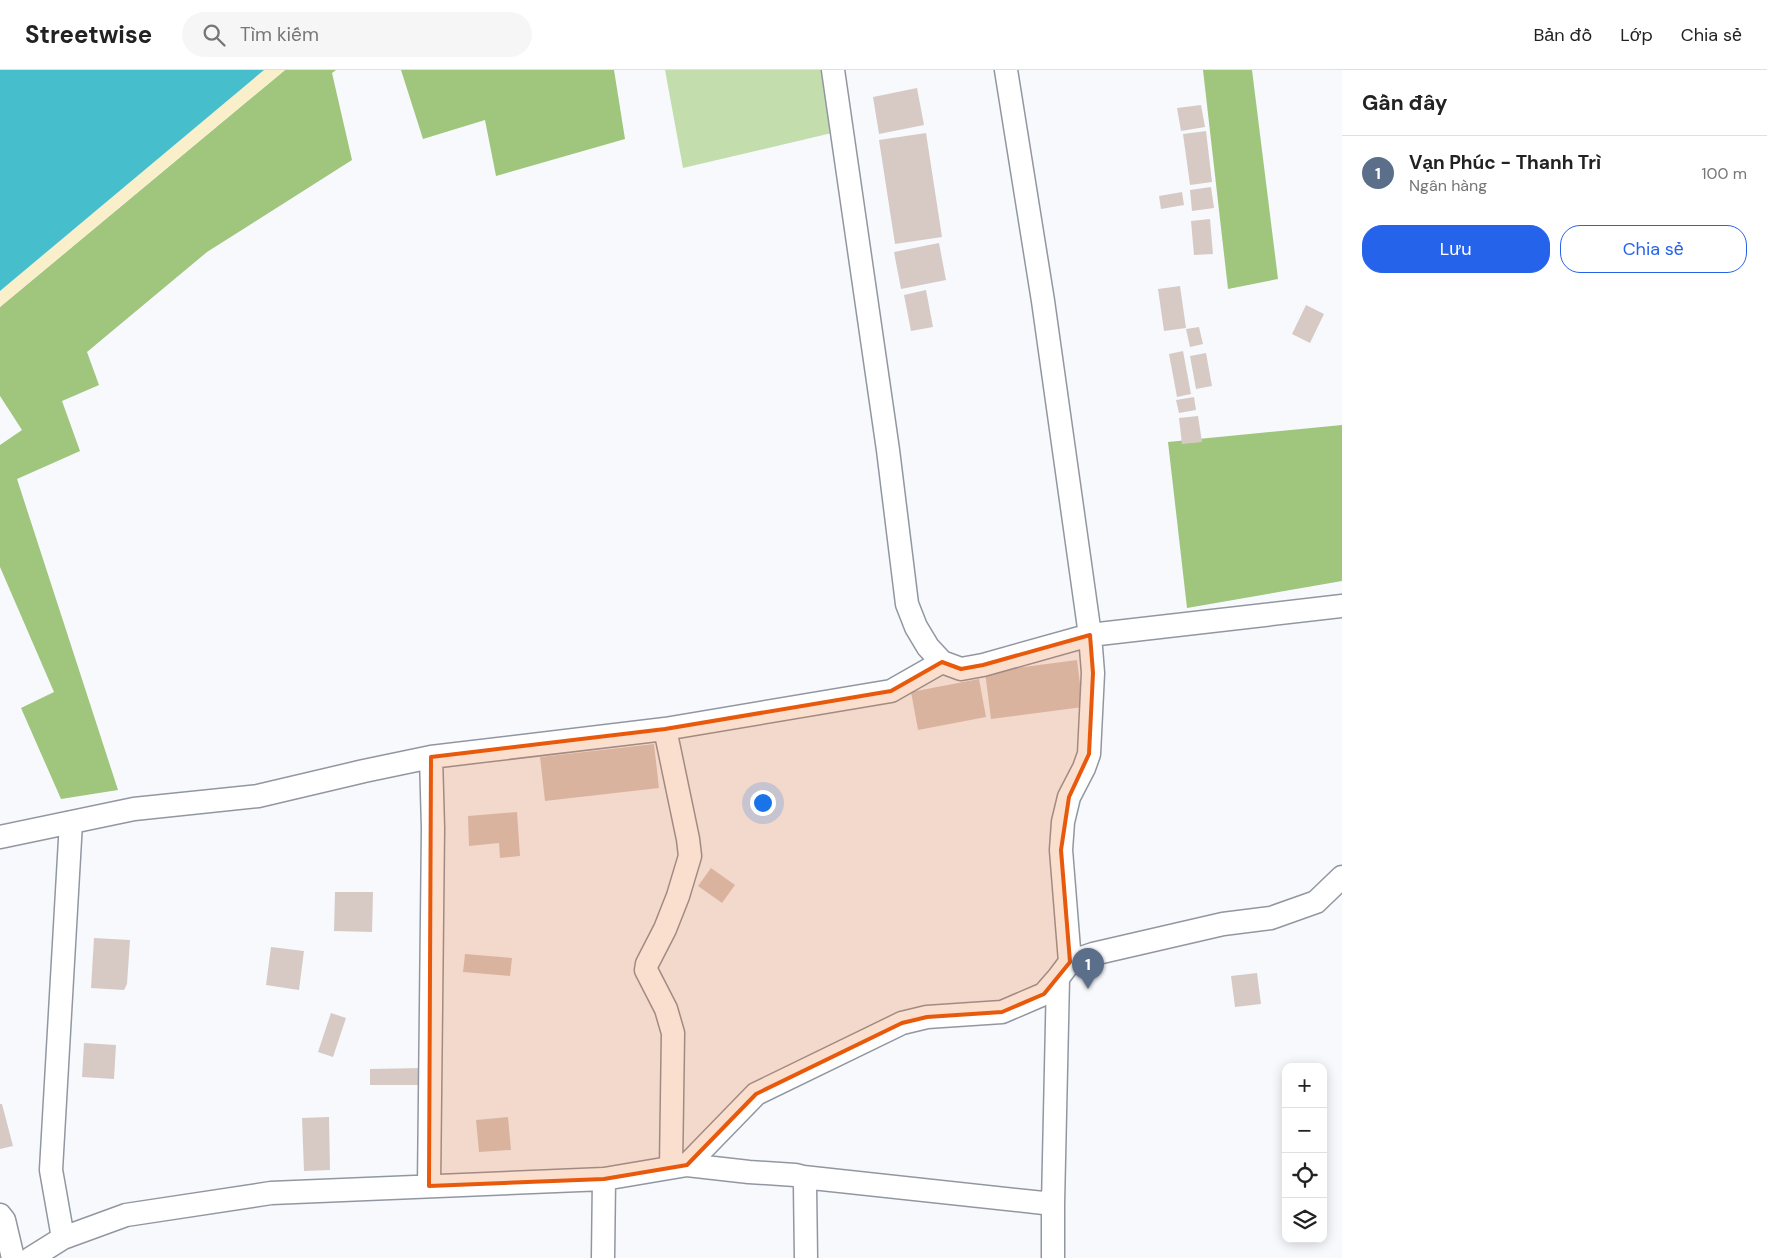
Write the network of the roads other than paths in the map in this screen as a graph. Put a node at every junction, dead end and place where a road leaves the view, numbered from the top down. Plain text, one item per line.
1 (833, 70) edge
2 (1006, 70) edge
3 (1342, 606) edge
4 (1090, 635) junction
5 (942, 662) junction
6 (665, 729) junction
7 (431, 757) junction
8 (71, 822) junction
9 (0, 837) edge
10 (1342, 877) edge
11 (1064, 970) junction
12 (679, 1166) junction
13 (803, 1177) junction
14 (604, 1179) junction
15 (429, 1186) junction
16 (1053, 1204) junction
17 (0, 1216) edge
18 (63, 1238) junction
19 (13, 1258) edge
20 (31, 1258) edge
21 (603, 1258) edge
22 (806, 1258) edge
23 (1053, 1258) edge

1 - 5 street
2 - 4 street
3 - 4 street
4 - 5 street
4 - 11 street
5 - 6 street
6 - 7 street
6 - 12 street
7 - 8 street
7 - 15 street
8 - 9 street
8 - 18 street
10 - 11 street
11 - 12 street
11 - 16 street
12 - 13 street
12 - 14 street
13 - 16 street
13 - 22 street
14 - 15 street
14 - 21 street
15 - 18 street
16 - 23 street
17 - 19 street
18 - 20 street

